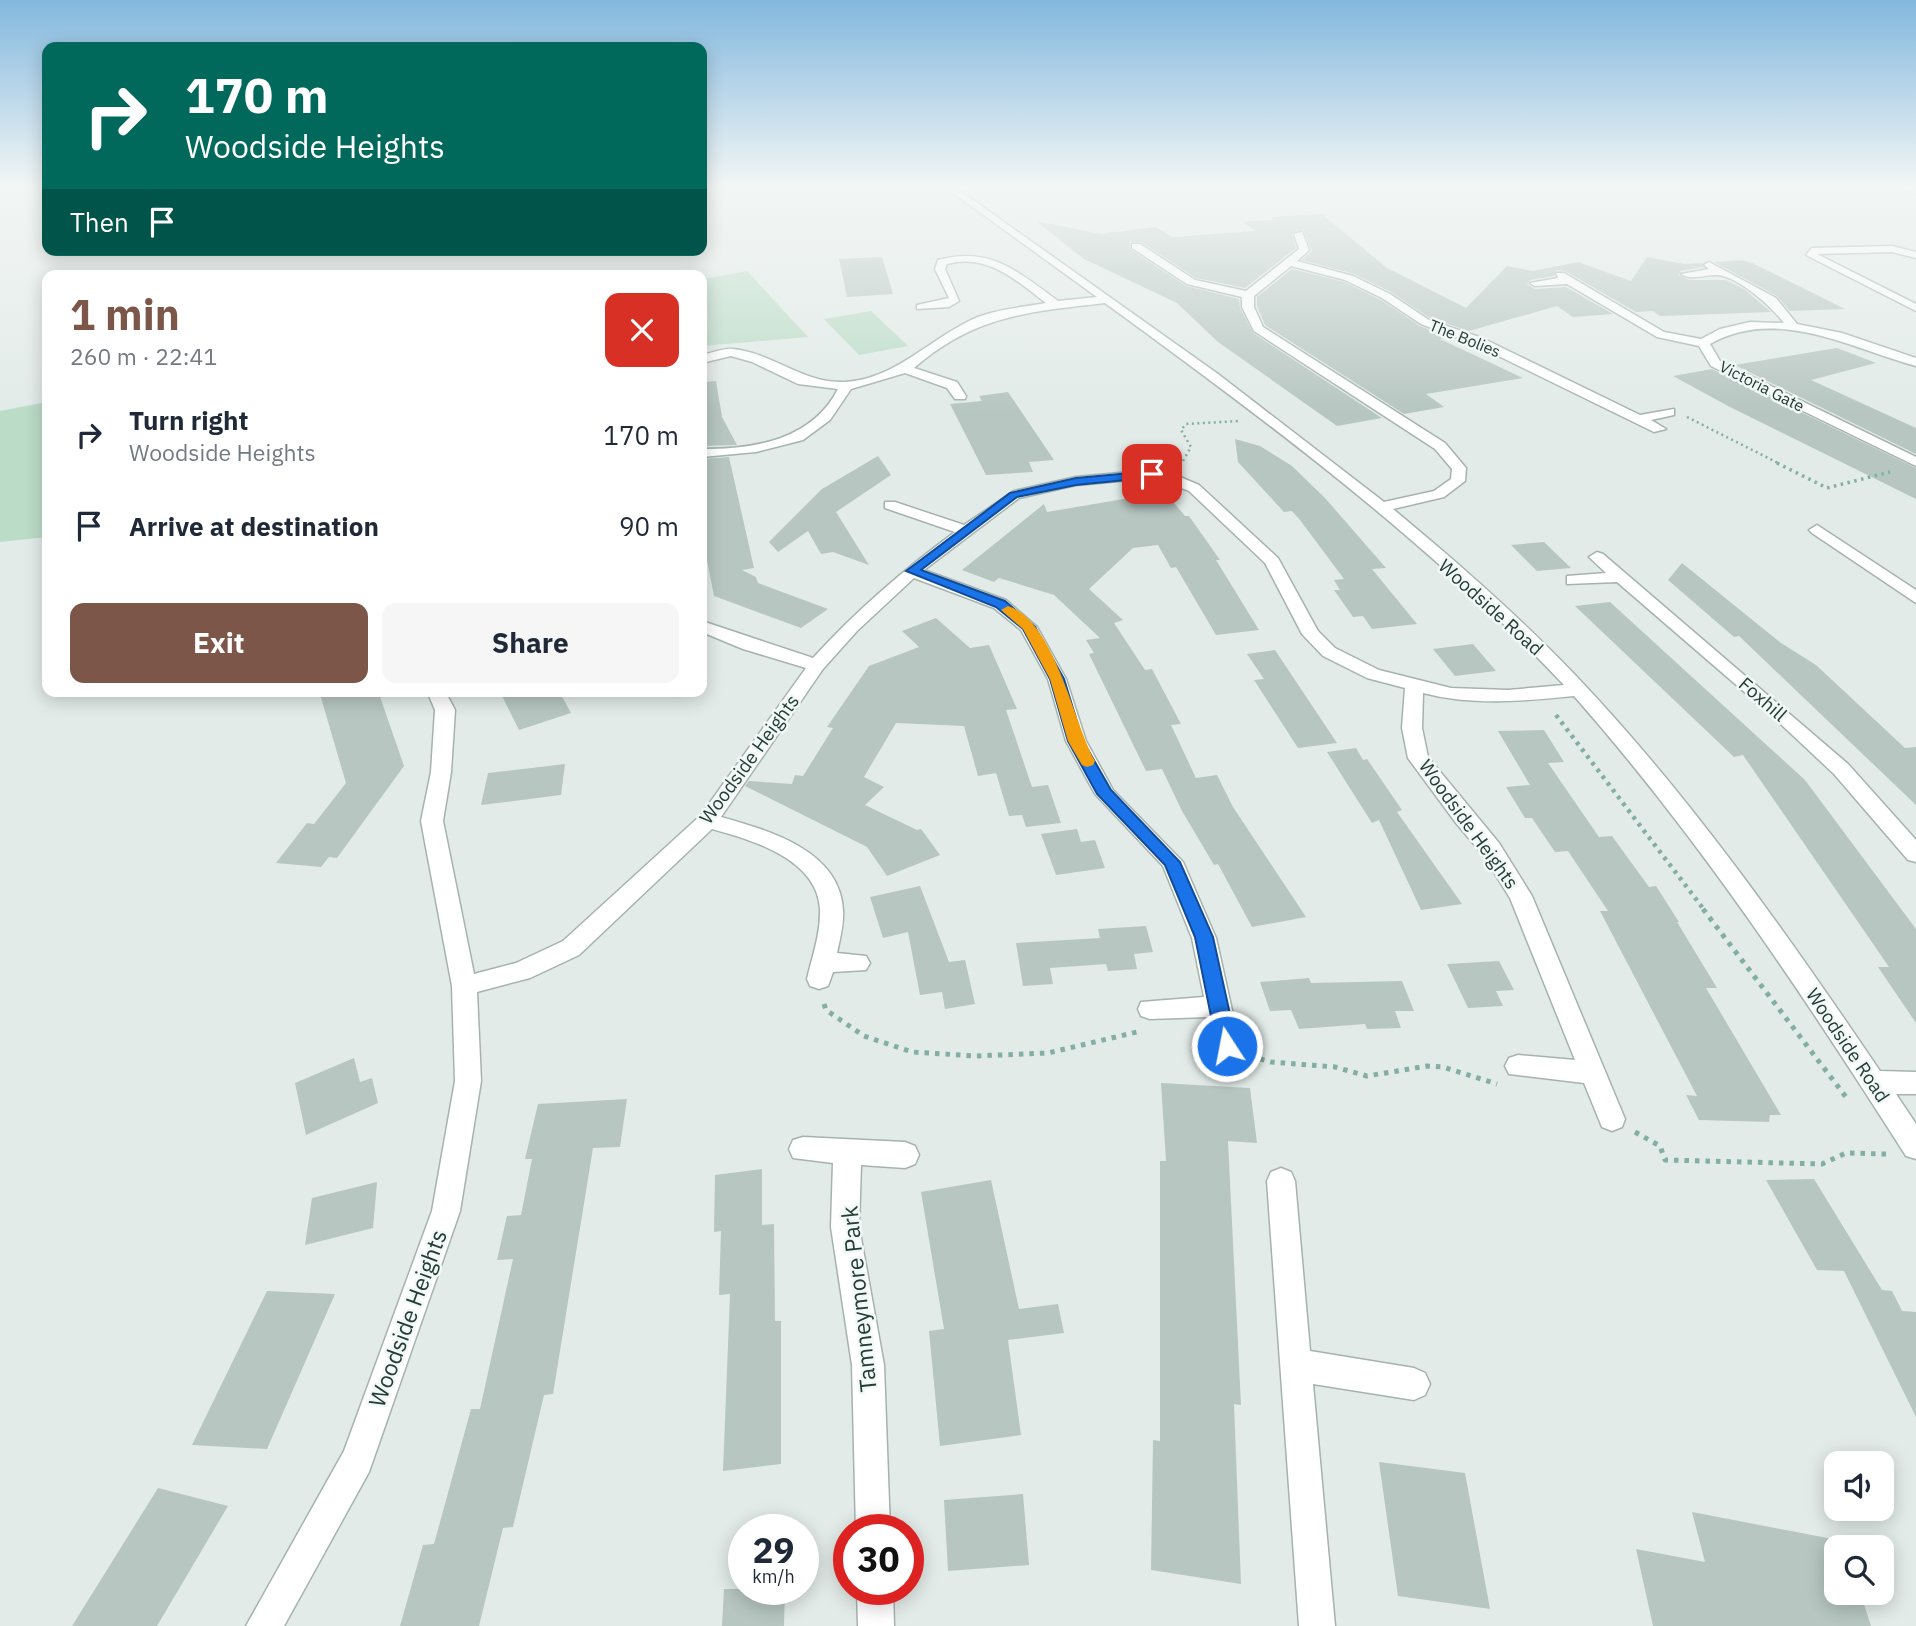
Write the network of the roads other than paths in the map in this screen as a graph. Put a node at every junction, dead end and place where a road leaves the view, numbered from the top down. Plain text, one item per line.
1 (948, 261) edge
2 (988, 261) edge
3 (1053, 261) edge
4 (1158, 261) edge
5 (1823, 261) edge
6 (1291, 263) joint
7 (1709, 265) dead end
8 (1720, 272) junction
9 (1686, 274) dead end
10 (1535, 283) dead end
11 (1248, 295) junction
12 (1107, 299) junction
13 (1056, 304) junction
14 (921, 307) dead end
15 (1916, 308) edge
16 (1794, 328) junction
17 (1703, 343) junction
18 (707, 358) edge
19 (1916, 362) edge
20 (905, 369) junction
21 (846, 386) junction
22 (960, 396) dead end
23 (1669, 412) road end
24 (1638, 419) junction
25 (1659, 429) dead end
26 (707, 452) edge
27 (1916, 462) edge
28 (925, 499) dead end
29 (890, 505) dead end
30 (1379, 508) junction
31 (909, 511) junction
32 (892, 524) dead end
33 (965, 530) junction
34 (1817, 530) dead end
35 (1854, 538) dead end
36 (1835, 540) junction
37 (1597, 557) dead end
38 (912, 571) junction
39 (1620, 577) junction
40 (1573, 580) dead end
41 (1916, 598) edge
42 (707, 628) edge
43 (817, 665) junction
44 (1414, 687) junction
45 (1579, 690) junction
46 (439, 697) edge
47 (708, 820) junction
48 (1916, 854) edge
49 (858, 963) dead end
50 (464, 986) junction
51 (1219, 1006) junction
52 (1150, 1009) road end
53 (1227, 1046) road end
54 (1518, 1066) road end
55 (1595, 1073) junction
56 (1873, 1082) junction
57 (1916, 1083) edge
58 (1612, 1119) road end
59 (1916, 1147) edge
60 (803, 1149) dead end
61 (847, 1152) junction
62 (905, 1155) dead end
63 (1281, 1181) dead end
64 (1297, 1365) junction
65 (1414, 1384) dead end
66 (873, 1514) edge
67 (875, 1605) edge
68 (264, 1626) edge
69 (876, 1626) edge
70 (1317, 1626) edge

1 - 14 street
2 - 13 street
3 - 12 street, Woodside Road
4 - 11 street
5 - 15 street
6 - 11 street
6 - 24 street, The Bolies
7 - 8 street
8 - 9 street
8 - 16 street
10 - 17 street
11 - 30 street
12 - 13 street
12 - 30 street, Woodside Road
13 - 20 street
16 - 17 street, Victoria Gate
16 - 19 street, Victoria Gate
17 - 27 street, Victoria Gate
18 - 21 street
20 - 21 street
20 - 22 street
21 - 26 street
23 - 24 street
24 - 25 street, The Bolies
28 - 31 street
29 - 31 street
30 - 45 street, Woodside Road
31 - 32 street
31 - 33 street
33 - 38 street, Woodside Heights
33 - 44 street, Woodside Heights
34 - 36 street
35 - 36 street
36 - 41 street
37 - 39 street, Foxhill
38 - 43 street, Woodside Heights
38 - 51 street
39 - 40 street
39 - 48 street, Foxhill
42 - 43 street
43 - 47 street, Woodside Heights
44 - 45 street, Woodside Heights
44 - 55 street, Woodside Heights
45 - 56 street, Woodside Road
46 - 50 street, Woodside Heights
47 - 49 street
47 - 50 street, Woodside Heights
50 - 68 street, Woodside Heights
51 - 52 street
51 - 53 street
54 - 55 street
55 - 58 street, Woodside Heights
56 - 57 street
56 - 59 street, Woodside Road
60 - 61 street
61 - 62 street
61 - 66 street, Tamneymore Park
63 - 64 street
64 - 65 street
64 - 70 street
67 - 69 street

